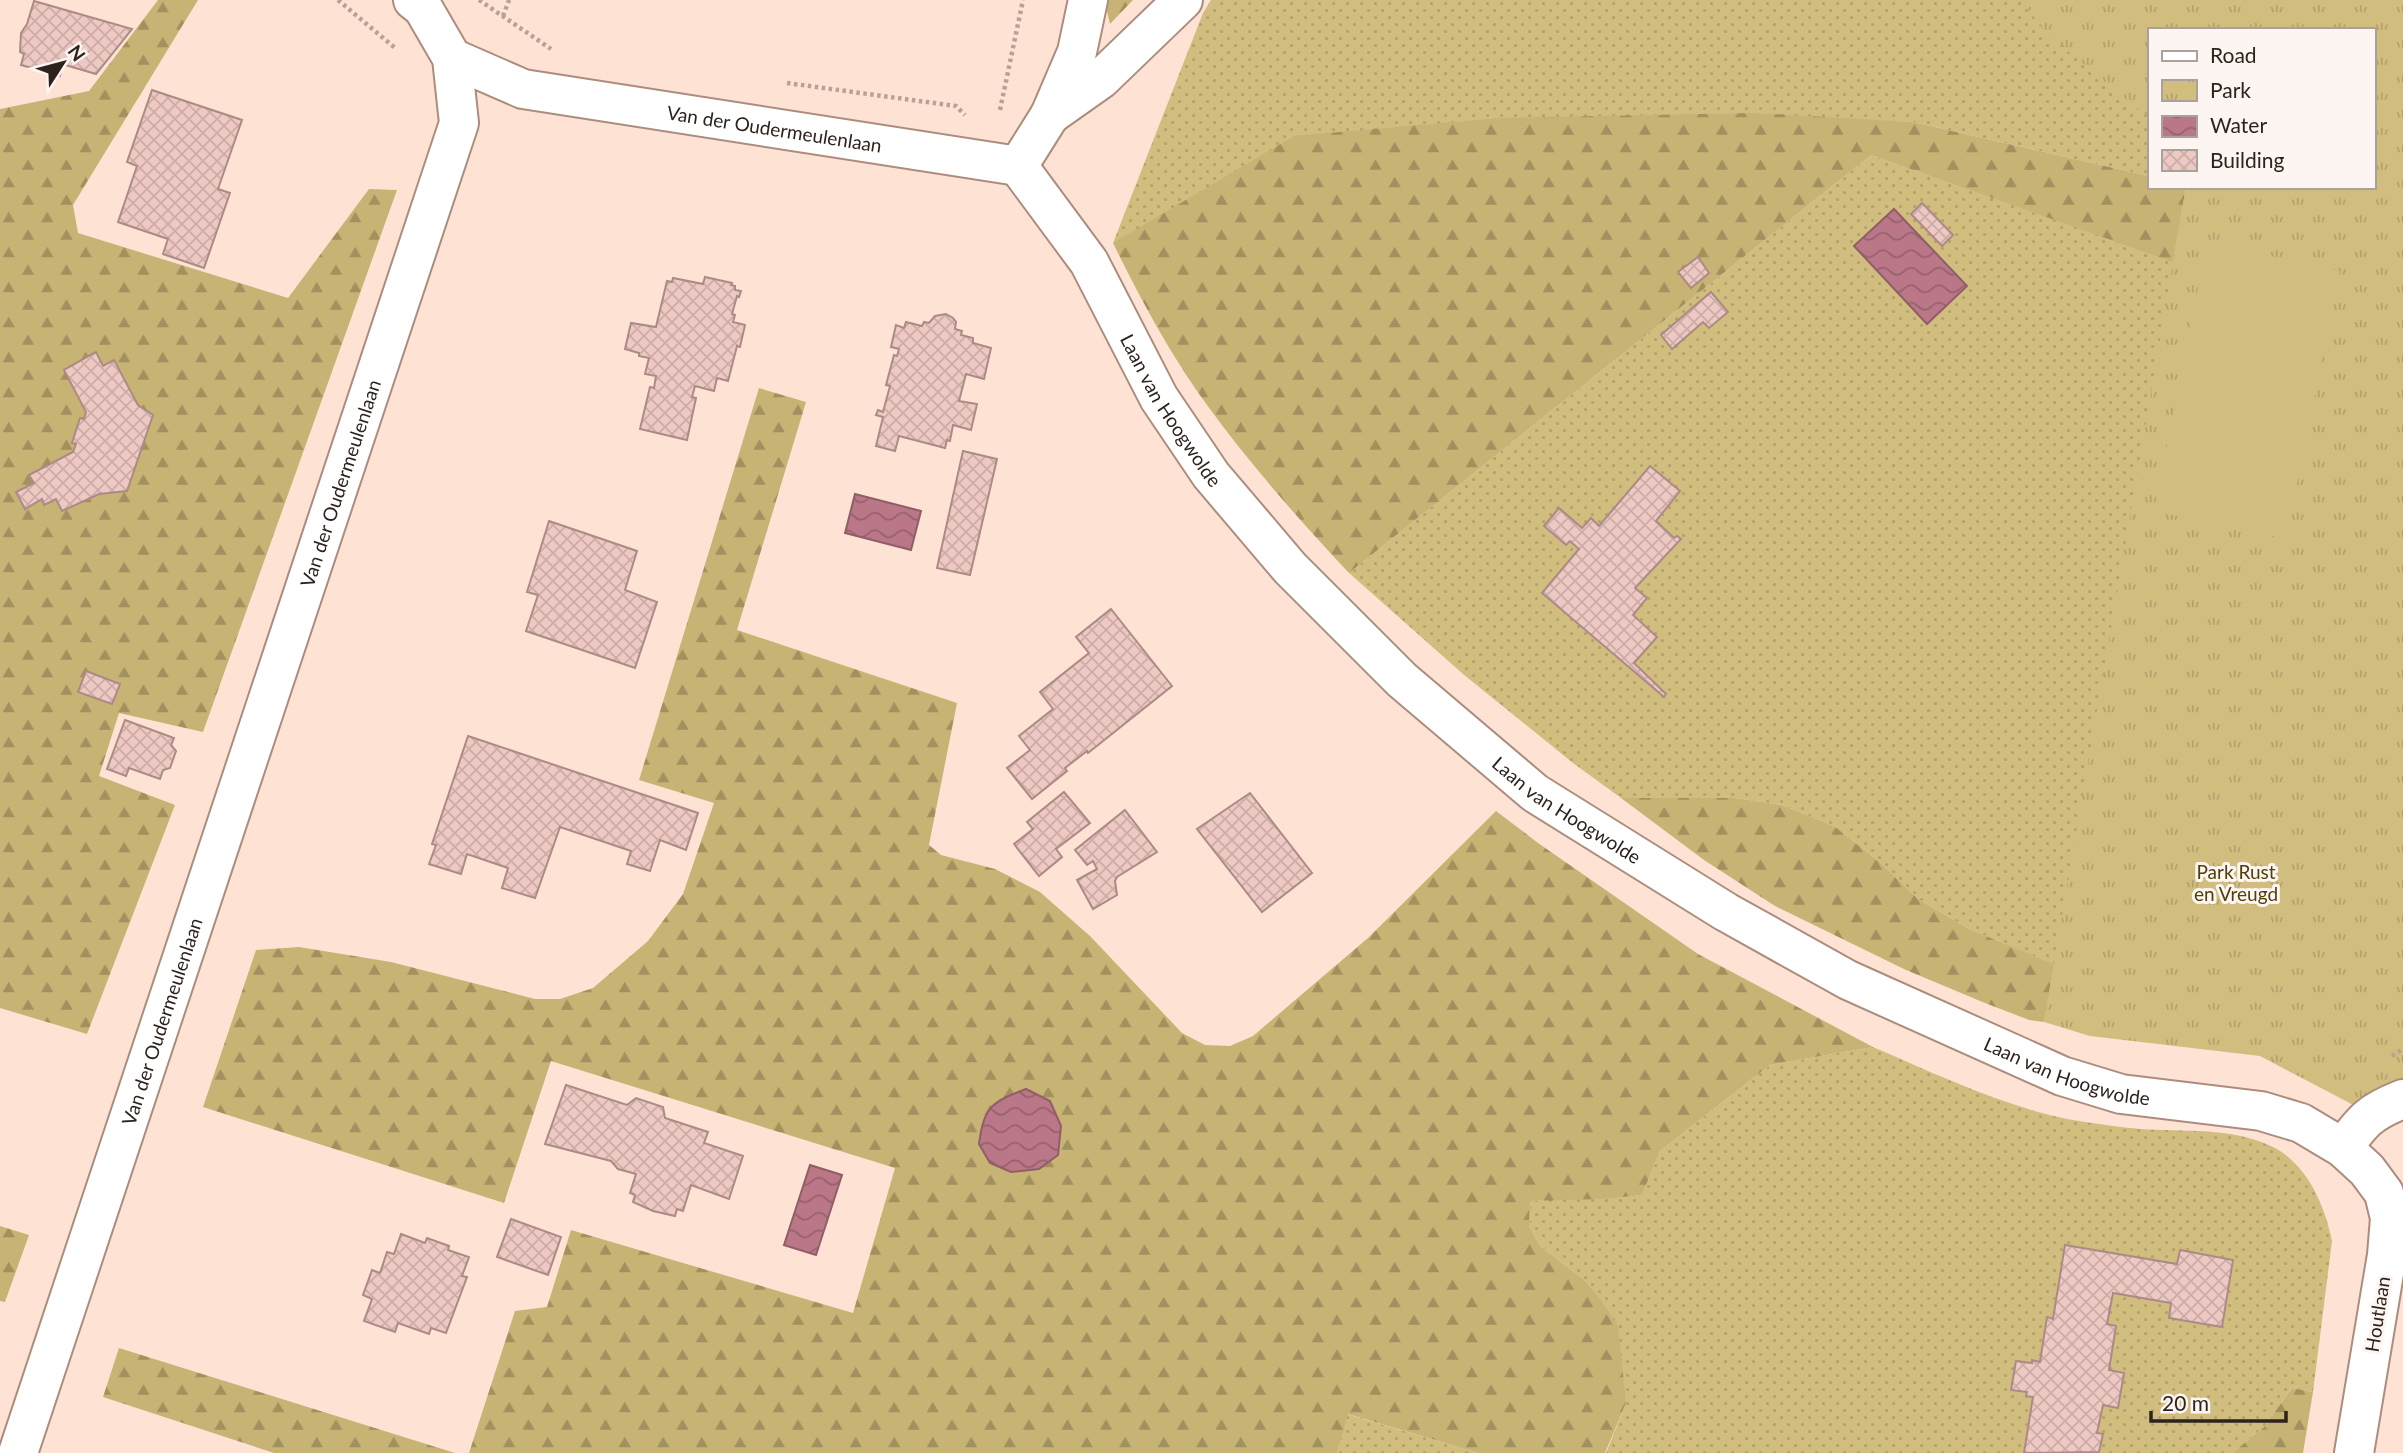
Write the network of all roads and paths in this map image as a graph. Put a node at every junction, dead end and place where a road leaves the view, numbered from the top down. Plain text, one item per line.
1 (338, 0) edge
2 (413, 0) edge
3 (509, 0) edge
4 (1023, 0) edge
5 (1088, 0) edge
6 (1183, 0) edge
7 (503, 16) dead end
8 (402, 57) dead end
9 (453, 58) junction
10 (1050, 115) junction
11 (998, 116) dead end
12 (1018, 166) junction
13 (2403, 1099) edge
14 (2343, 1148) junction
15 (19, 1453) edge
16 (2354, 1453) edge

1 - 8 path
2 - 9 street
3 - 7 path
4 - 11 path
5 - 10 street
6 - 10 street
9 - 12 street, Van der Oudermeulenlaan
9 - 15 street, Van der Oudermeulenlaan
10 - 12 street
12 - 14 street, Laan van Hoogwolde
13 - 14 street
14 - 16 street, Houtlaan

